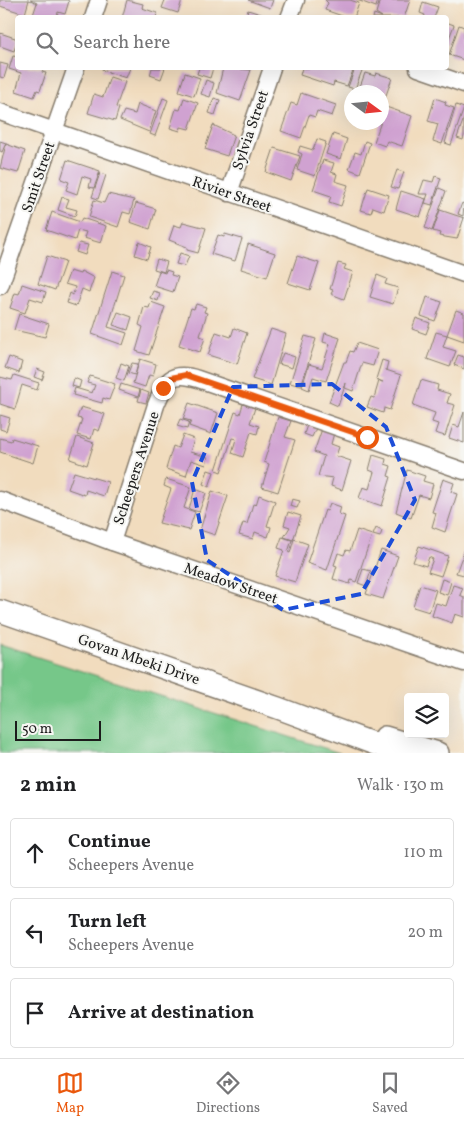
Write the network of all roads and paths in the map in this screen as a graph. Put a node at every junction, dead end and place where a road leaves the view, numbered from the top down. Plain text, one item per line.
1 (99, 0) edge
2 (296, 0) edge
3 (94, 15) edge
4 (290, 15) edge
5 (75, 70) edge
6 (271, 70) edge
7 (424, 70) edge
8 (464, 84) edge
9 (0, 112) edge
10 (54, 130) junction
11 (229, 193) junction
12 (464, 274) edge
13 (0, 286) edge
14 (464, 471) edge
15 (0, 500) edge
16 (112, 542) junction
17 (0, 611) edge
18 (464, 663) edge
19 (278, 708) junction
20 (399, 753) edge
21 (438, 753) edge

1 - 3 street
2 - 4 street
5 - 10 street, Smit Street
6 - 11 street, Sylvia Street
7 - 8 street
9 - 10 street, Rivier Street
10 - 11 street, Rivier Street
10 - 13 street, Smit Street
11 - 12 street, Rivier Street
14 - 16 street, Scheepers Avenue
15 - 16 street, Meadow Street
16 - 18 street, Meadow Street
17 - 19 main road, Govan Mbeki Drive
19 - 20 main road, Govan Mbeki Drive
19 - 21 main road, Govan Mbeki Drive

